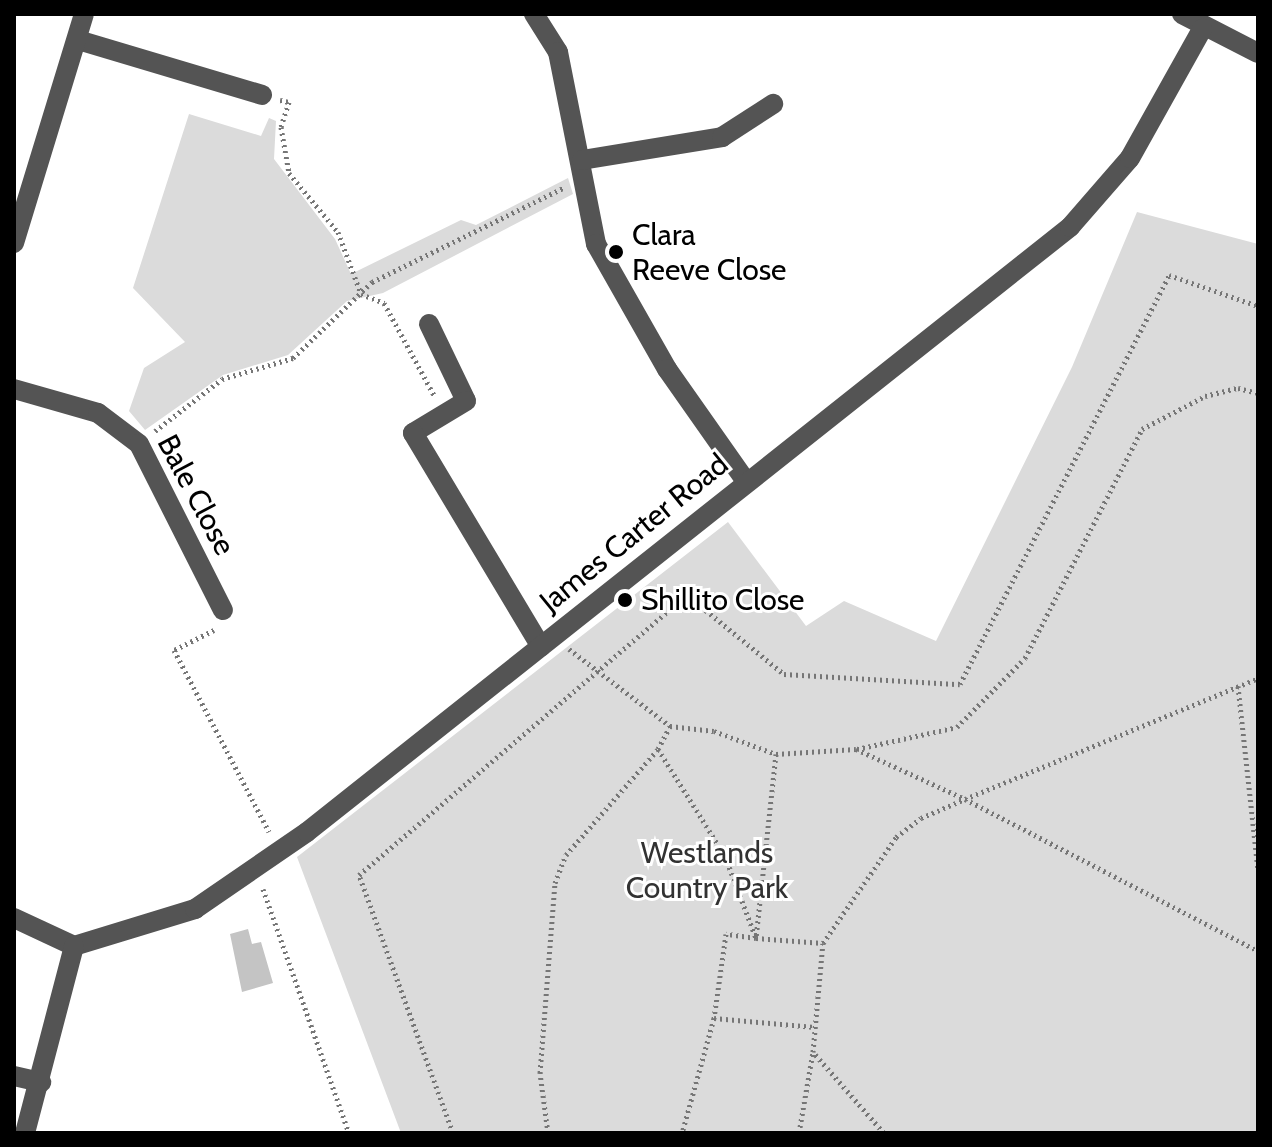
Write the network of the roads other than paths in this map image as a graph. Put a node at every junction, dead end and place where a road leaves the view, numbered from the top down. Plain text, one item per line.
1 (84, 14) edge
2 (534, 14) edge
3 (1182, 14) edge
4 (1202, 29) junction
5 (78, 40) junction
6 (1258, 53) edge
7 (262, 95) road end
8 (773, 104) dead end
9 (584, 170) junction
10 (24, 171) edge
11 (14, 243) edge
12 (429, 324) dead end
13 (14, 389) edge
14 (745, 480) junction
15 (223, 610) road end
16 (549, 641) junction
17 (14, 918) edge
18 (74, 946) junction
19 (14, 1076) edge
20 (41, 1082) junction
21 (25, 1133) edge

1 - 5 street
2 - 9 street
3 - 4 street
4 - 6 street
4 - 14 street, James Carter Road
5 - 7 street
5 - 10 street
8 - 9 street
9 - 14 street
10 - 11 street
12 - 16 street
13 - 15 street, Bale Close
14 - 16 street, James Carter Road
16 - 18 street, James Carter Road
17 - 18 street
18 - 20 street
19 - 20 street
20 - 21 street

